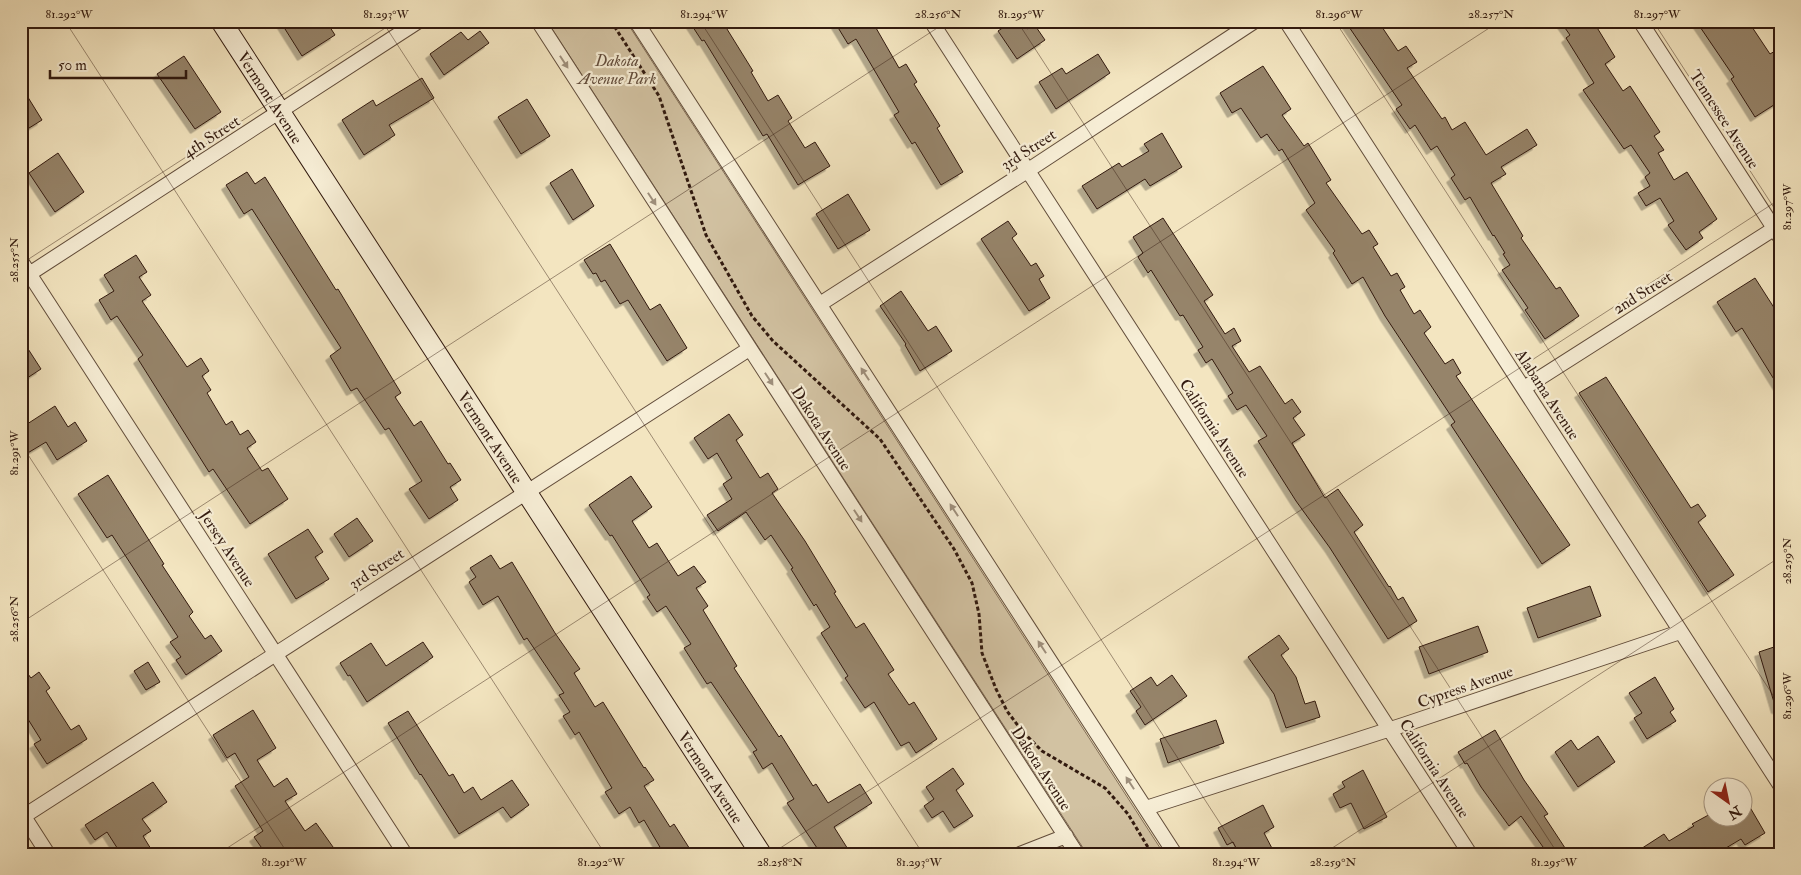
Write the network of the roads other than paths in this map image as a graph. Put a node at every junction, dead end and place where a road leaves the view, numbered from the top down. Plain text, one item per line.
1 (221, 21) edge
2 (419, 21) edge
3 (538, 21) edge
4 (636, 21) edge
5 (931, 21) edge
6 (1255, 21) edge
7 (1286, 21) edge
8 (1640, 21) edge
9 (280, 112) junction
10 (1027, 171) junction
11 (1778, 230) edge
12 (21, 261) edge
13 (25, 276) edge
14 (820, 304) junction
15 (749, 349) junction
16 (1524, 388) junction
17 (527, 492) junction
18 (1680, 632) junction
19 (276, 654) junction
20 (1389, 729) junction
21 (1780, 785) edge
22 (1146, 808) junction
23 (22, 816) edge
24 (1066, 836) junction
25 (48, 854) edge
26 (405, 854) edge
27 (761, 854) edge
28 (1020, 854) edge
29 (1077, 854) edge
30 (1175, 854) edge
31 (1470, 854) edge

1 - 9 street, Vermont Avenue
2 - 9 street, 4th Street
3 -> 15 street, Dakota Avenue
4 - 14 street
5 - 10 street, California Avenue
6 - 10 street, 3rd Street
7 - 16 street, Alabama Avenue
8 - 11 street, Tennessee Avenue
9 - 13 street, 4th Street
9 - 17 street, Vermont Avenue
10 - 14 street, 3rd Street
10 - 20 street, California Avenue
11 - 16 street, 2nd Street
12 - 13 street, Jersey Avenue
13 - 19 street, Jersey Avenue
22 -> 14 street
15 - 17 street, 3rd Street
15 -> 24 street, Dakota Avenue
16 - 18 street, Alabama Avenue
17 - 19 street, 3rd Street
17 - 27 street, Vermont Avenue
18 - 20 street, Cypress Avenue
18 - 21 street, Alabama Avenue
19 - 23 street, 3rd Street
19 - 26 street, Jersey Avenue
20 - 22 street, Cypress Avenue
20 - 31 street, California Avenue
22 - 30 street
23 - 25 street
24 - 28 street
24 - 29 street, Dakota Avenue

